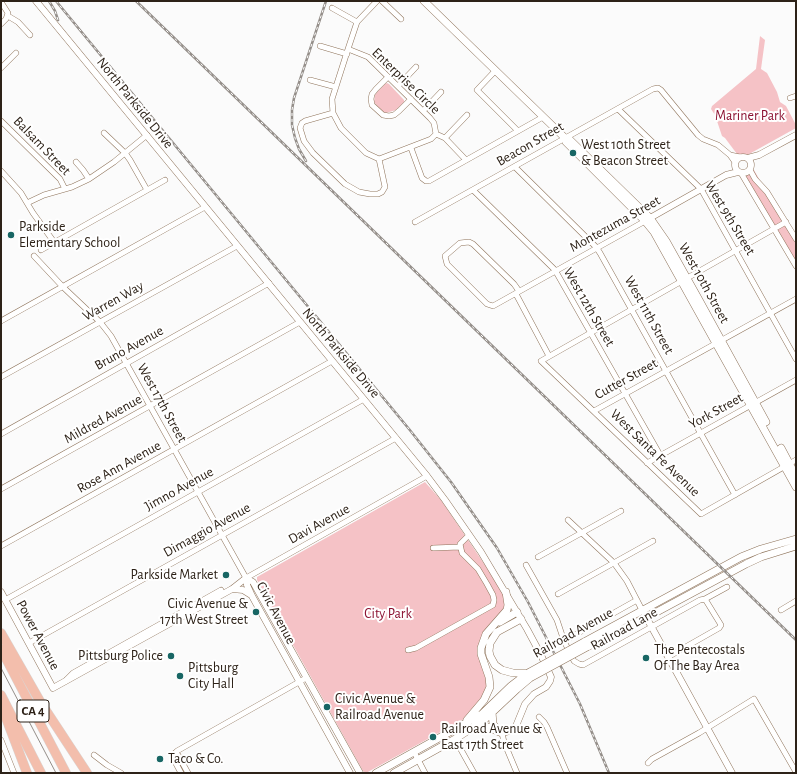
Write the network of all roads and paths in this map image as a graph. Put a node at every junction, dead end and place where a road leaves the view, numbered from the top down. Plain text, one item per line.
1 (36, 1) edge
2 (377, 1) edge
3 (382, 1) edge
4 (424, 1) edge
5 (1, 2) edge
6 (332, 8) dead end
7 (8, 16) junction
8 (401, 19) dead end
9 (357, 22) junction
10 (1, 24) edge
11 (30, 35) dead end
12 (320, 46) dead end
13 (347, 51) junction
14 (16, 53) dead end
15 (1, 67) edge
16 (416, 68) dead end
17 (496, 71) junction
18 (388, 77) junction
19 (310, 80) dead end
20 (398, 86) junction
21 (336, 87) junction
22 (441, 92) dead end
23 (796, 96) edge
24 (790, 98) dead end
25 (411, 99) junction
26 (618, 109) junction
27 (423, 111) junction
28 (333, 114) junction
29 (467, 116) dead end
30 (543, 117) junction
31 (1, 121) edge
32 (518, 131) junction
33 (104, 133) dead end
34 (436, 134) junction
35 (146, 135) junction
36 (796, 135) edge
37 (445, 138) junction
38 (565, 138) junction
39 (412, 148) junction
40 (124, 153) junction
41 (730, 155) junction
42 (740, 157) junction
43 (379, 159) junction
44 (466, 160) junction
45 (76, 162) dead end
46 (735, 164) junction
47 (750, 164) junction
48 (514, 167) junction
49 (1, 171) edge
50 (740, 172) junction
51 (726, 175) junction
52 (89, 179) junction
53 (165, 180) dead end
54 (65, 189) junction
55 (147, 190) junction
56 (473, 190) junction
57 (701, 190) junction
58 (28, 203) junction
59 (205, 207) junction
60 (648, 219) junction
61 (415, 222) dead end
62 (786, 222) junction
63 (775, 229) junction
64 (796, 239) edge
65 (54, 242) junction
66 (237, 246) junction
67 (596, 247) junction
68 (41, 250) dead end
69 (736, 251) junction
70 (34, 256) dead end
71 (796, 266) edge
72 (555, 270) junction
73 (684, 280) junction
74 (269, 283) junction
75 (63, 287) junction
76 (517, 293) junction
77 (796, 299) edge
78 (631, 309) junction
79 (770, 313) junction
80 (1, 321) edge
81 (100, 322) junction
82 (300, 322) junction
83 (591, 332) junction
84 (718, 341) junction
85 (549, 356) junction
86 (796, 359) edge
87 (332, 361) junction
88 (127, 363) junction
89 (666, 371) junction
90 (1, 377) edge
91 (796, 380) edge
92 (625, 394) junction
93 (364, 399) junction
94 (753, 404) junction
95 (150, 406) junction
96 (594, 411) junction
97 (701, 433) junction
98 (1, 434) edge
99 (396, 438) junction
100 (174, 450) junction
101 (660, 455) junction
102 (647, 462) junction
103 (790, 464) edge
104 (428, 476) junction
105 (796, 476) edge
106 (796, 487) edge
107 (1, 489) edge
108 (198, 492) junction
109 (735, 495) junction
110 (620, 511) dead end
111 (568, 520) dead end
112 (582, 534) junction
113 (222, 535) junction
114 (469, 535) junction
115 (796, 538) edge
116 (653, 541) dead end
117 (1, 546) edge
118 (796, 546) edge
119 (460, 547) junction
120 (433, 548) dead end
121 (538, 557) dead end
122 (614, 563) junction
123 (526, 565) dead end
124 (246, 578) junction
125 (728, 587) dead end
126 (232, 589) junction
127 (1, 592) edge
128 (506, 592) junction
129 (558, 594) dead end
130 (252, 596) junction
131 (705, 599) junction
132 (5, 600) junction
133 (637, 600) junction
134 (796, 601) edge
135 (642, 610) junction
136 (781, 610) dead end
137 (519, 615) junction
138 (646, 617) junction
139 (495, 625) junction
140 (652, 628) junction
141 (1, 633) edge
142 (564, 641) junction
143 (29, 643) junction
144 (586, 644) junction
145 (1, 649) edge
146 (408, 650) dead end
147 (668, 657) junction
148 (529, 675) junction
149 (303, 680) junction
150 (53, 688) joint
151 (2, 697) edge
152 (492, 712) junction
153 (539, 717) dead end
154 (476, 726) junction
155 (707, 727) junction
156 (454, 730) junction
157 (502, 733) junction
158 (455, 739) junction
159 (1, 740) edge
160 (414, 752) junction
161 (175, 753) junction
162 (94, 755) dead end
163 (418, 760) junction
164 (648, 763) dead end
165 (796, 772) edge
166 (14, 773) edge
167 (27, 773) edge
168 (41, 773) edge
169 (66, 773) edge
170 (87, 773) edge
171 (121, 773) edge
172 (181, 773) edge
173 (188, 773) edge
174 (350, 773) edge
175 (360, 773) edge
176 (376, 773) edge
177 (394, 773) edge
178 (425, 773) edge
179 (474, 773) edge
180 (517, 773) edge
181 (567, 773) edge
182 (732, 773) edge

1 - 35 street, North Parkside Drive
2 - 9 street
3 - 8 street
4 - 17 main road, West 10th Street
5 - 7 street
6 - 9 street
7 - 10 street
7 - 11 street
9 - 13 street
12 - 13 street, Enterprise Circle
13 - 18 street, Enterprise Circle
13 - 21 street
14 - 15 street
16 - 20 street
17 - 30 main road, West 10th Street
17 - 32 street
18 - 20 street, Enterprise Circle
18 - 25 street
19 - 21 street
20 - 25 street, Enterprise Circle
21 - 28 street
22 - 27 street
23 - 24 street
25 - 27 street, Enterprise Circle
26 - 38 street, Beacon Street
26 - 41 street, Beacon Street
26 - 57 street, West 9th Street
27 - 34 street, Enterprise Circle
28 - 43 street
28 - 43 street
29 - 37 street
30 - 32 street
30 - 38 main road, West 10th Street
31 - 54 street, Balsam Street
32 - 44 street
33 - 40 street
34 - 37 street
34 - 39 street, Enterprise Circle
35 - 40 street
35 - 59 street, North Parkside Drive
36 - 47 street
37 - 44 street
38 - 48 street, Beacon Street
38 - 60 main road, West 10th Street
39 - 43 street, Enterprise Circle
39 - 44 street
40 - 52 street
40 - 55 street
41 - 42 street
41 - 46 street
42 - 46 street, Montezuma Street
42 - 47 street
45 - 52 street
46 - 50 street
46 - 51 street, Montezuma Street
47 - 50 street, Montezuma Street
47 - 62 street
48 - 56 street, Beacon Street
48 - 67 street, West 11th Street
49 - 58 street
50 - 51 street, Montezuma Street
50 - 63 street
51 - 57 street, Montezuma Street
52 - 54 street
53 - 55 street
54 - 58 street
55 - 65 street
56 - 61 street, Beacon Street
56 - 72 street, West 12th Street
57 - 60 street, Montezuma Street
57 - 69 street, West 9th Street
58 - 65 street
59 - 66 street, North Parkside Drive
59 - 75 street
60 - 67 street, Montezuma Street
60 - 73 main road, West 10th Street
62 - 63 street
62 - 64 street
63 - 69 street
63 - 71 street
65 - 68 street
66 - 74 street, North Parkside Drive
66 - 81 street, Warren Way
67 - 72 street, Montezuma Street
67 - 78 street, West 11th Street
69 - 73 street
69 - 79 street, West 9th Street
70 - 75 street, West 17th Street
72 - 76 street, Montezuma Street
72 - 83 street, West 12th Street
73 - 78 street
73 - 84 main road, West 10th Street
74 - 82 street, North Parkside Drive
74 - 88 street, Bruno Avenue
75 - 80 street
75 - 81 street, West 17th Street
76 - 76 street, Montezuma Street
76 - 85 street
77 - 79 street, Cutter Street
78 - 83 street
78 - 89 street, West 11th Street
79 - 84 street, Cutter Street
79 - 86 street, West 9th Street
81 - 88 street, West 17th Street
81 - 90 street, Warren Way
82 - 87 street, North Parkside Drive
82 - 95 street, Mildred Avenue
83 - 85 street
83 - 92 street, West 12th Street
84 - 89 street, Cutter Street
84 - 94 main road, West 10th Street
85 - 96 street, West Santa Fe Avenue
87 - 93 street, North Parkside Drive
87 - 100 street, Rose Ann Avenue
88 - 95 street, West 17th Street
88 - 98 street, Bruno Avenue
89 - 92 street, Cutter Street
89 - 97 street, West 11th Street
91 - 94 street, York Street
92 - 96 street, Cutter Street
92 - 101 street, West 12th Street
93 - 99 street, North Parkside Drive
93 - 108 street, Jimno Avenue
94 - 97 street, York Street
94 - 103 main road, West 10th Street
95 - 100 street, West 17th Street
95 - 107 street, Mildred Avenue
96 - 102 street, West Santa Fe Avenue
97 - 101 street, York Street
97 - 109 street, West 11th Street
99 - 104 street, North Parkside Drive
99 - 113 street, Dimaggio Avenue
100 - 108 street, West 17th Street
100 - 117 street, Rose Ann Avenue
101 - 102 street, York Street
102 - 109 street, West Santa Fe Avenue
103 - 105 main road
103 - 106 main road
103 - 109 street
104 - 114 street, North Parkside Drive
104 - 124 street, Davi Avenue
108 - 113 street, West 17th Street
108 - 132 street, Jimno Avenue
110 - 112 street
111 - 112 street
112 - 121 street
112 - 122 street
113 - 124 street, West 17th Street
113 - 143 street, Dimaggio Avenue
114 - 119 street
114 - 128 street, North Parkside Drive
115 - 135 main road, Railroad Avenue
116 - 122 street
118 - 138 main road, Railroad Avenue
119 - 120 street
119 - 146 street
122 - 129 street
122 - 133 street
123 - 142 street
124 - 126 street, Davi Avenue
124 - 130 street, Civic Avenue
124 - 149 street, Civic Avenue
125 - 131 street, Railroad Lane
126 - 130 street
126 - 150 street, Davi Avenue
127 - 132 street, Power Avenue
128 - 137 street, North Parkside Drive
128 - 139 main road
130 - 149 street, Civic Avenue
131 - 140 street, Railroad Lane
131 - 147 street
132 - 143 street, Power Avenue
133 - 135 street
133 - 142 street
134 - 136 street
135 - 138 street
135 - 144 main road, Railroad Avenue
137 - 139 main road
137 - 148 main road
137 - 157 street, North Parkside Drive
138 - 140 street
138 - 144 main road, Railroad Avenue
139 - 156 main road
140 - 142 street, Railroad Lane
140 - 147 street
141 - 170 highway
143 - 150 street, Power Avenue
144 - 148 main road, Railroad Avenue, bridge
145 - 169 highway, CA 4
147 - 155 street
148 - 152 main road, Railroad Avenue
148 - 156 main road, Railroad Avenue
149 - 161 street
149 - 174 street, Civic Avenue
149 - 175 street, Civic Avenue
151 - 167 highway
151 - 168 highway, CA 4
152 - 154 main road, Railroad Avenue
152 - 157 main road
153 - 181 street
154 - 157 main road
154 - 158 main road, Railroad Avenue
155 - 164 street
155 - 165 street
155 - 182 street
156 - 160 main road, Railroad Avenue
157 - 180 street
158 - 163 main road, Railroad Avenue
158 - 179 street
159 - 166 street
160 - 163 street
160 - 176 main road, Railroad Avenue
161 - 172 street
161 - 173 street
162 - 171 street
163 - 177 main road, Railroad Avenue
163 - 178 street

